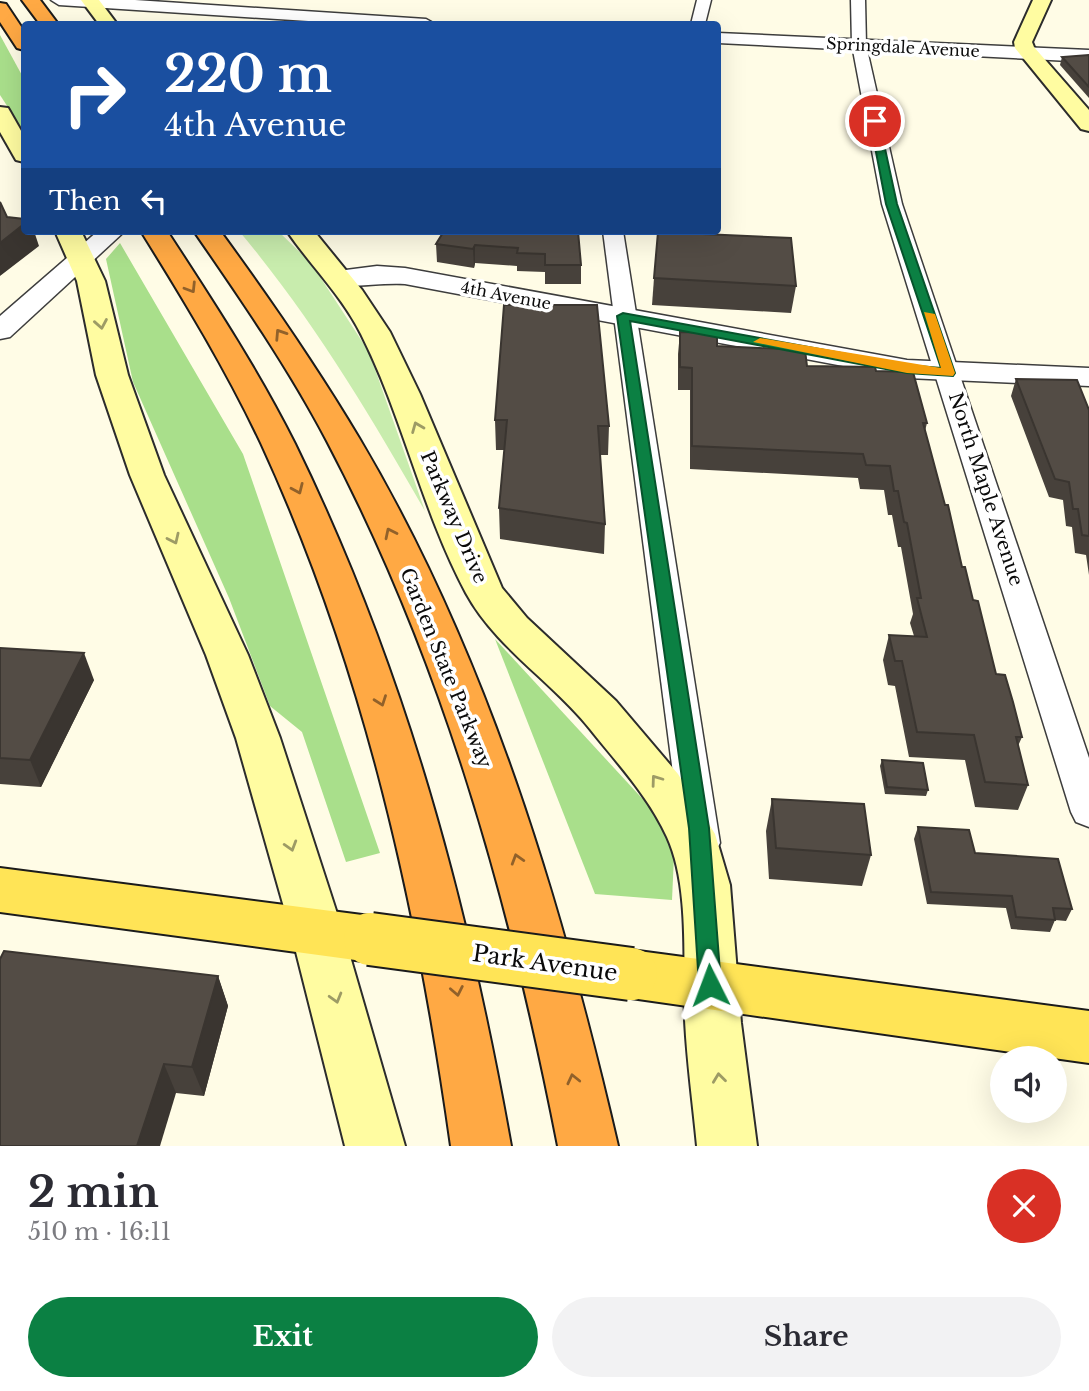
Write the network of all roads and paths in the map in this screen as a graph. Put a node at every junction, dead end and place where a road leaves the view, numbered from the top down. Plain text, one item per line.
1 (31, 0) edge
2 (59, 0) edge
3 (334, 0) edge
4 (704, 0) edge
5 (858, 0) edge
6 (1042, 0) edge
7 (91, 1) edge
8 (0, 8) edge
9 (47, 21) edge
10 (106, 21) edge
11 (306, 21) edge
12 (318, 21) edge
13 (699, 21) edge
14 (721, 38) edge
15 (21, 40) edge
16 (859, 45) junction
17 (1028, 53) junction
18 (1089, 56) edge
19 (2, 121) edge
20 (1089, 124) edge
21 (21, 150) edge
22 (157, 235) edge
23 (210, 235) edge
24 (303, 235) edge
25 (613, 235) edge
26 (88, 240) edge
27 (339, 278) junction
28 (623, 316) junction
29 (0, 331) edge
30 (948, 373) junction
31 (1089, 377) edge
32 (1089, 813) edge
33 (705, 885) junction
34 (1, 893) edge
35 (317, 932) junction
36 (710, 985) junction
37 (1089, 1037) edge
38 (375, 1146) edge
39 (481, 1146) edge
40 (588, 1146) edge
41 (727, 1146) edge

1 - 9 highway
2 - 7 street
3 - 12 street
4 - 13 street
5 - 16 street, North Maple Avenue
6 - 17 main road
7 - 10 main road
7 - 11 street
8 - 15 highway
14 - 16 street, Springdale Avenue
16 - 17 street, Springdale Avenue
16 - 30 street, North Maple Avenue
17 - 18 street, Springdale Avenue
17 - 20 main road
19 - 21 main road
22 -> 39 highway
40 -> 23 highway, Garden State Parkway
24 - 27 main road, Parkway Drive
25 - 28 street
26 - 29 street
26 -> 35 main road
27 - 28 street, 4th Avenue
33 -> 27 main road, Parkway Drive
28 - 30 street, 4th Avenue
28 - 33 street
30 - 31 street, 4th Avenue
30 - 32 street, North Maple Avenue
33 - 36 main road, Parkway Drive
34 - 35 main road, Park Avenue
35 - 36 main road, Park Avenue, bridge
35 -> 38 main road
36 - 37 main road, Park Avenue
41 -> 36 main road, Parkway Drive

